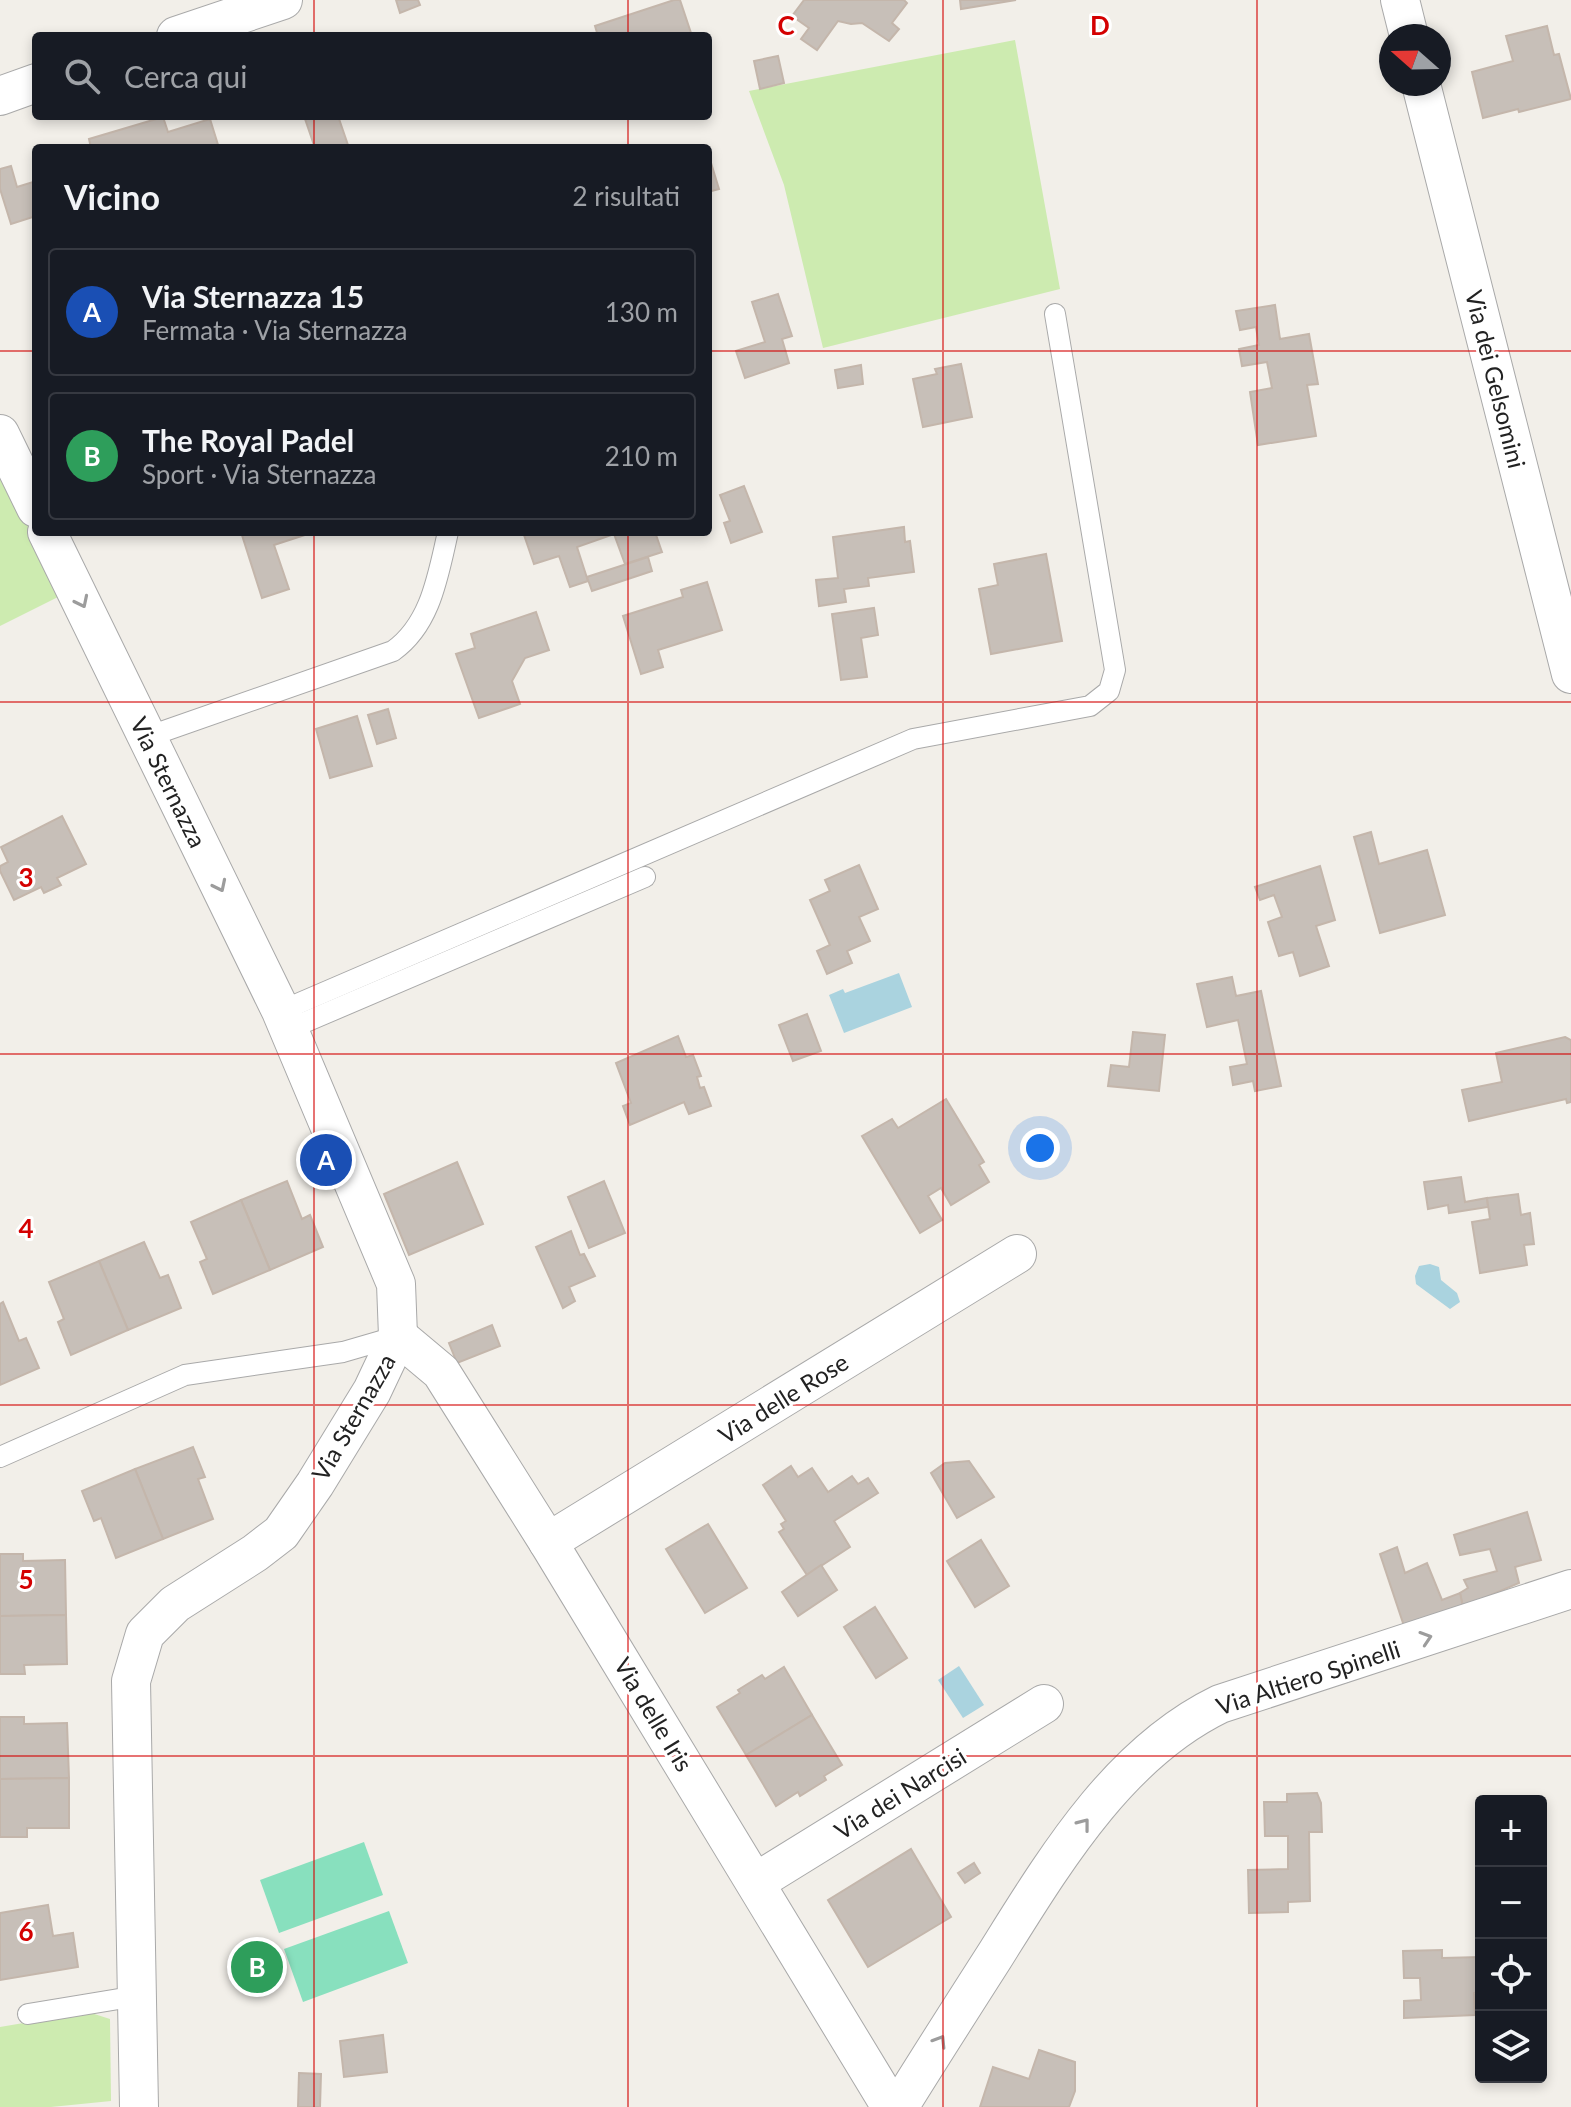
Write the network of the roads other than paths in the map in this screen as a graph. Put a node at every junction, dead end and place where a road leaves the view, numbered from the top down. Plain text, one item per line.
1 (283, 0) edge
2 (1400, 0) edge
3 (1406, 24) edge
4 (188, 32) edge
5 (32, 84) edge
6 (0, 96) edge
7 (1424, 96) edge
8 (1055, 314) dead end
9 (0, 434) edge
10 (32, 500) edge
11 (49, 536) edge
12 (447, 536) edge
13 (1571, 674) edge
14 (147, 737) junction
15 (645, 877) dead end
16 (285, 1020) junction
17 (1017, 1254) dead end
18 (398, 1336) junction
19 (0, 1457) edge
20 (548, 1542) junction
21 (1571, 1589) edge
22 (1044, 1704) dead end
23 (756, 1882) junction
24 (137, 1996) junction
25 (28, 2014) dead end
26 (139, 2107) edge
27 (891, 2107) edge
28 (899, 2107) edge

1 - 4 street
2 - 3 street
5 - 6 street
7 - 13 street, Via dei Gelsomini
8 - 16 lane
9 - 10 street
11 -> 14 street, Via Sternazza
12 - 14 lane
14 -> 16 street, Via Sternazza
15 - 16 lane
16 - 18 street, Via Sternazza
17 - 20 street, Via delle Rose
18 - 19 lane
18 - 20 street, Via delle Iris
18 - 24 street, Via Sternazza
20 - 23 street, Via delle Iris
28 -> 21 street, Via Altiero Spinelli
22 - 23 street, Via dei Narcisi
23 - 27 street, Via delle Iris
24 - 25 lane
24 - 26 street, Via Sternazza

